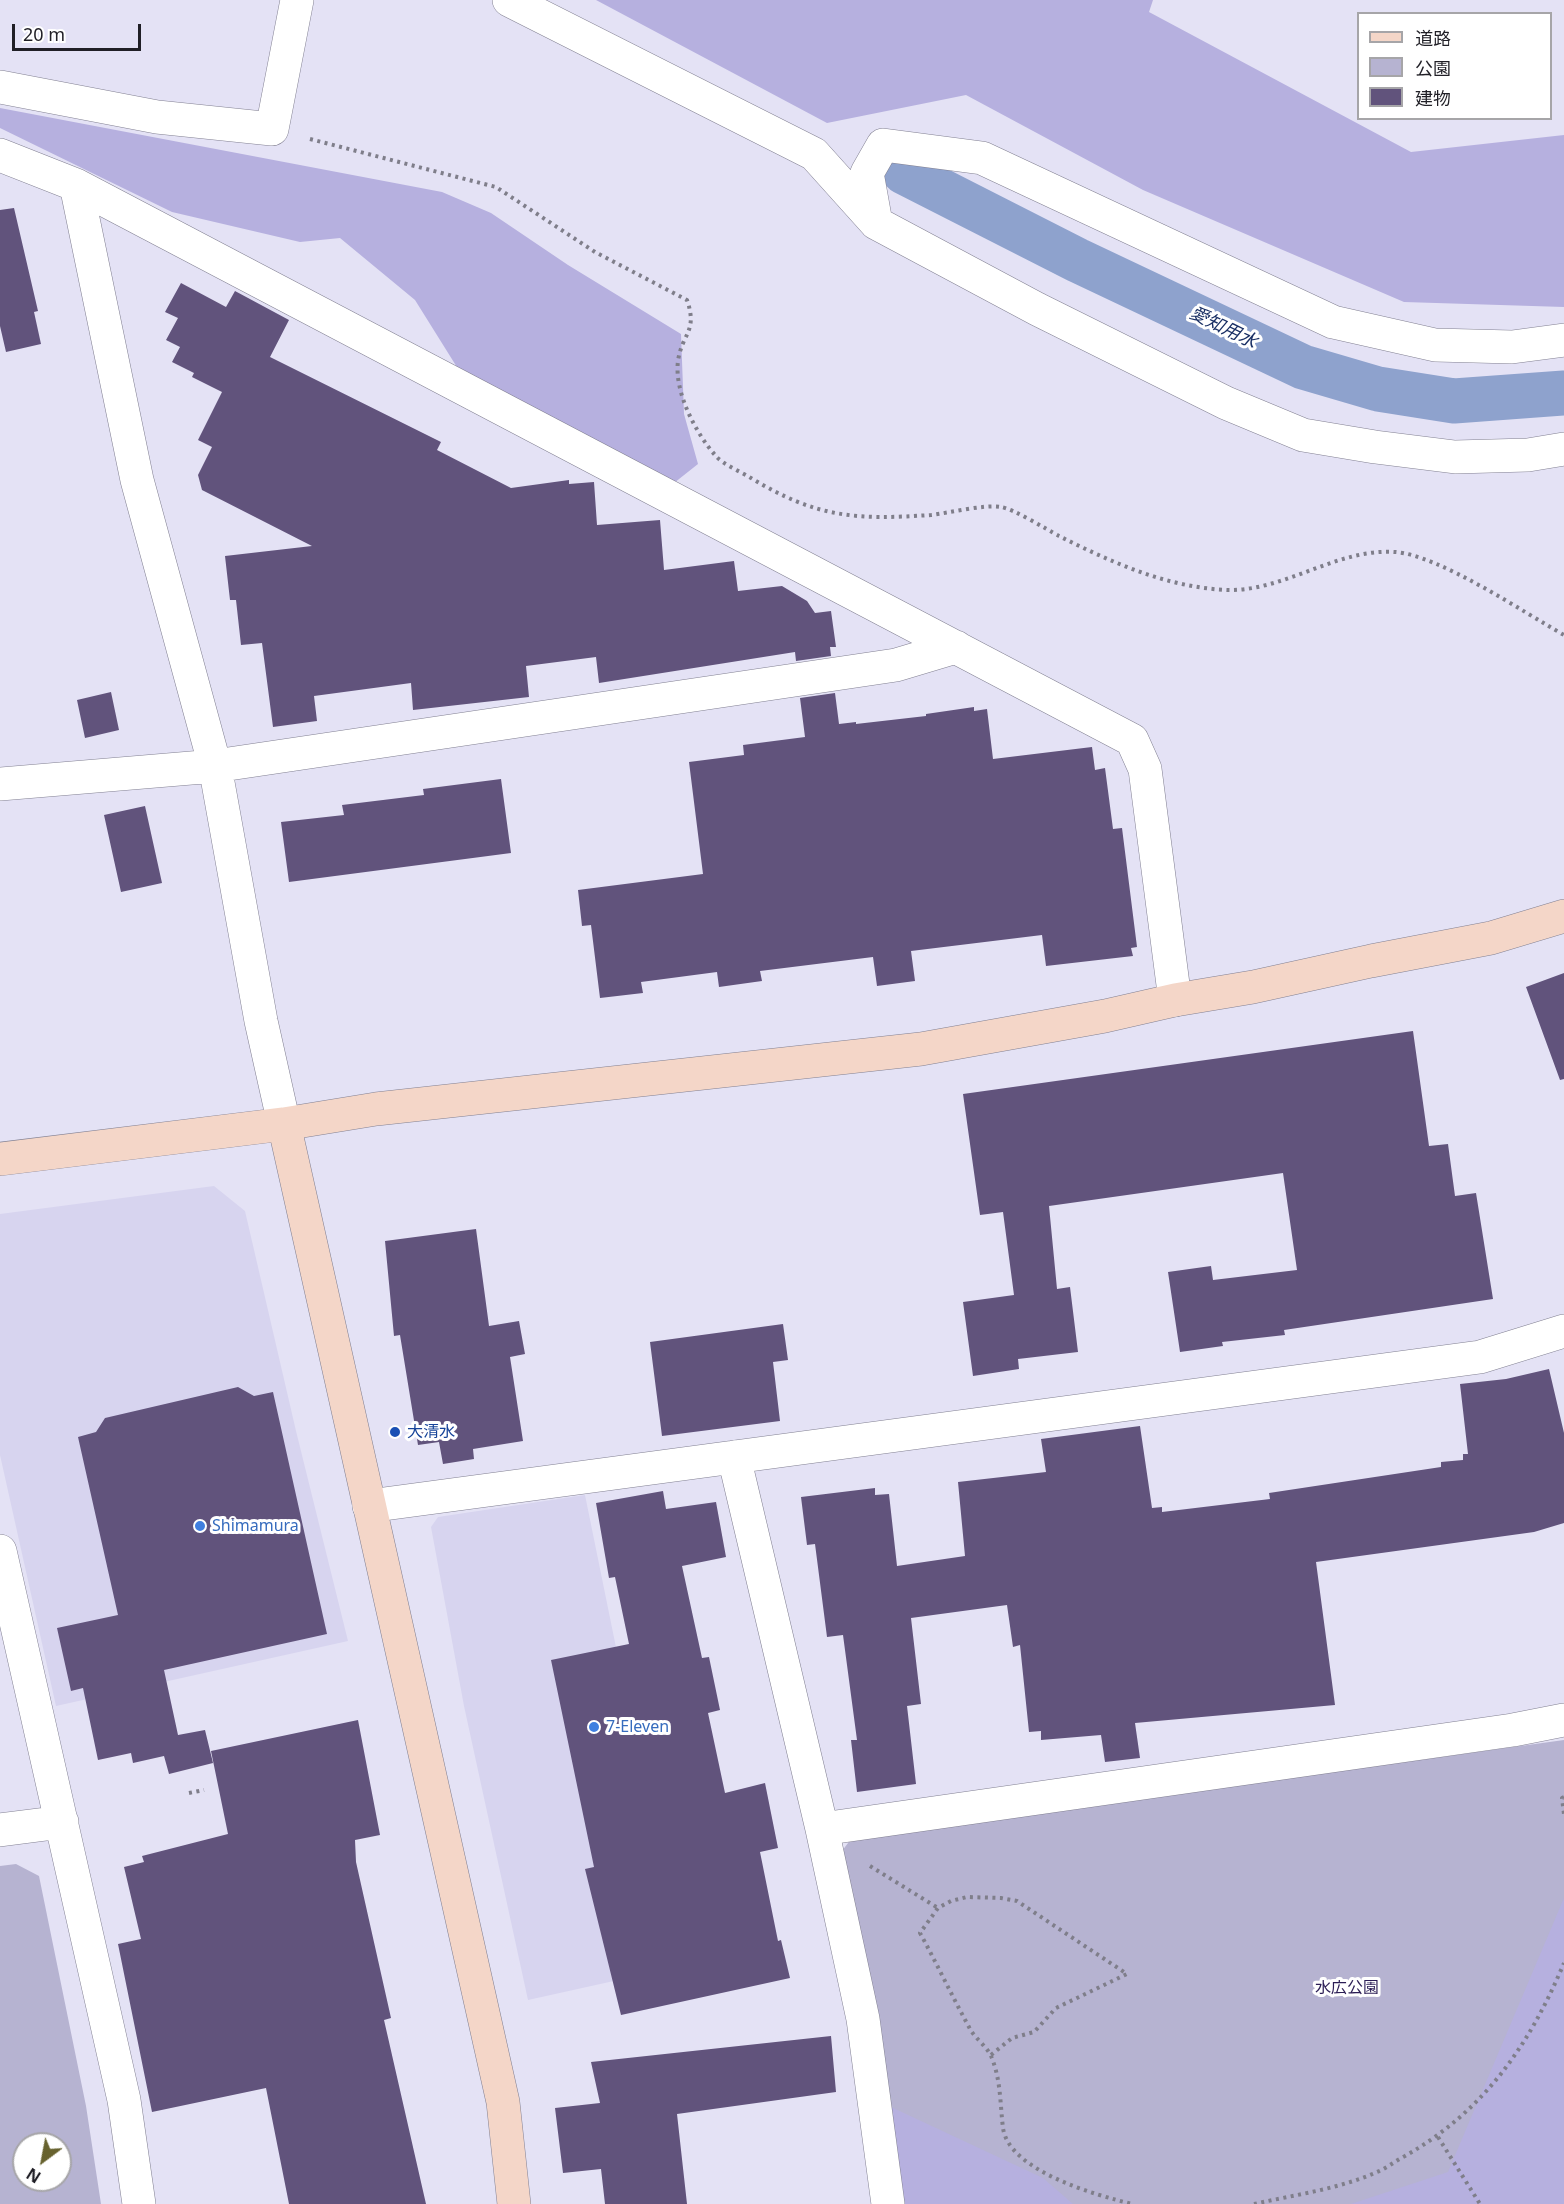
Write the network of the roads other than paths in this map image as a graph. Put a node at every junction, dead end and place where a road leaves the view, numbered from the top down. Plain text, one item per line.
1 (297, 0) edge
2 (509, 0) edge
3 (0, 87) edge
4 (0, 155) edge
5 (76, 185) junction
6 (876, 223) junction
7 (1564, 340) edge
8 (1564, 449) edge
9 (956, 648) junction
10 (215, 766) junction
11 (0, 784) edge
12 (1564, 916) edge
13 (1175, 1000) junction
14 (284, 1124) junction
15 (0, 1159) edge
16 (1564, 1331) edge
17 (734, 1457) junction
18 (369, 1506) junction
19 (0, 1551) edge
20 (1564, 1720) edge
21 (62, 1822) junction
22 (822, 1829) junction
23 (0, 1830) edge
24 (139, 2204) edge
25 (514, 2204) edge
26 (888, 2204) edge

1 - 3 street
2 - 6 street
4 - 5 street
5 - 9 street
5 - 10 street
6 - 7 street
6 - 8 street
9 - 10 street
9 - 13 street
10 - 11 street
10 - 14 street
12 - 13 street
13 - 14 street
14 - 15 street
14 - 18 street
16 - 17 street
17 - 18 street
17 - 22 street
18 - 25 street
19 - 21 street
20 - 22 street
21 - 23 street
21 - 24 street
22 - 26 street

